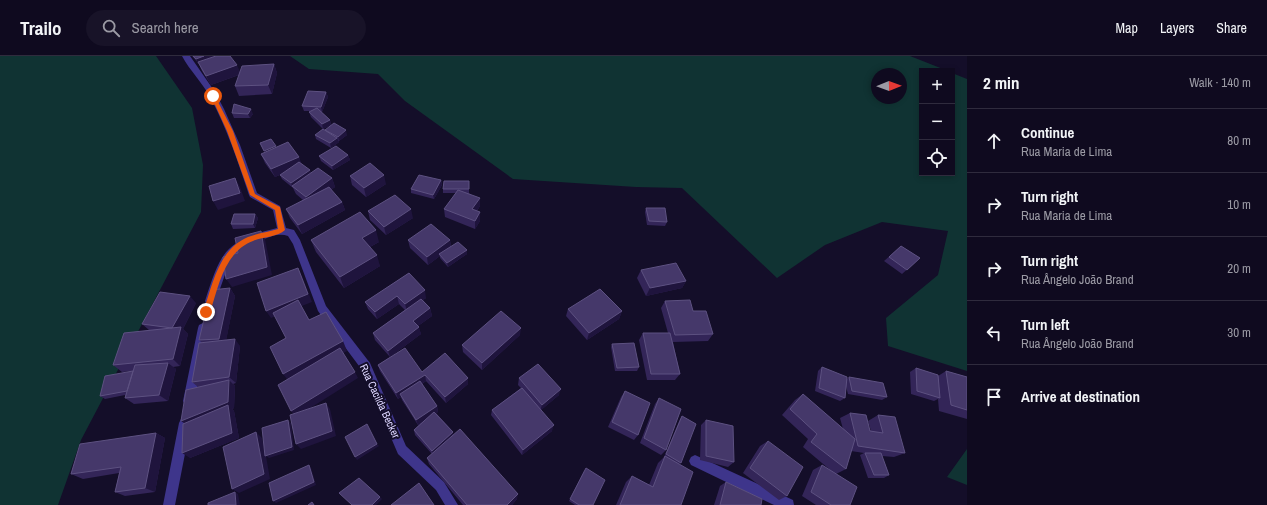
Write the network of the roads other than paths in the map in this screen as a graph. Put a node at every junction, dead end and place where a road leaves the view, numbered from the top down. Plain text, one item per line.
1 (186, 56) edge
2 (282, 230) junction
3 (695, 461) dead end
4 (169, 505) edge
5 (452, 505) edge
6 (788, 505) edge

1 - 2 street
2 - 4 street
2 - 5 street, Rua Cacilda Becker
3 - 6 street

